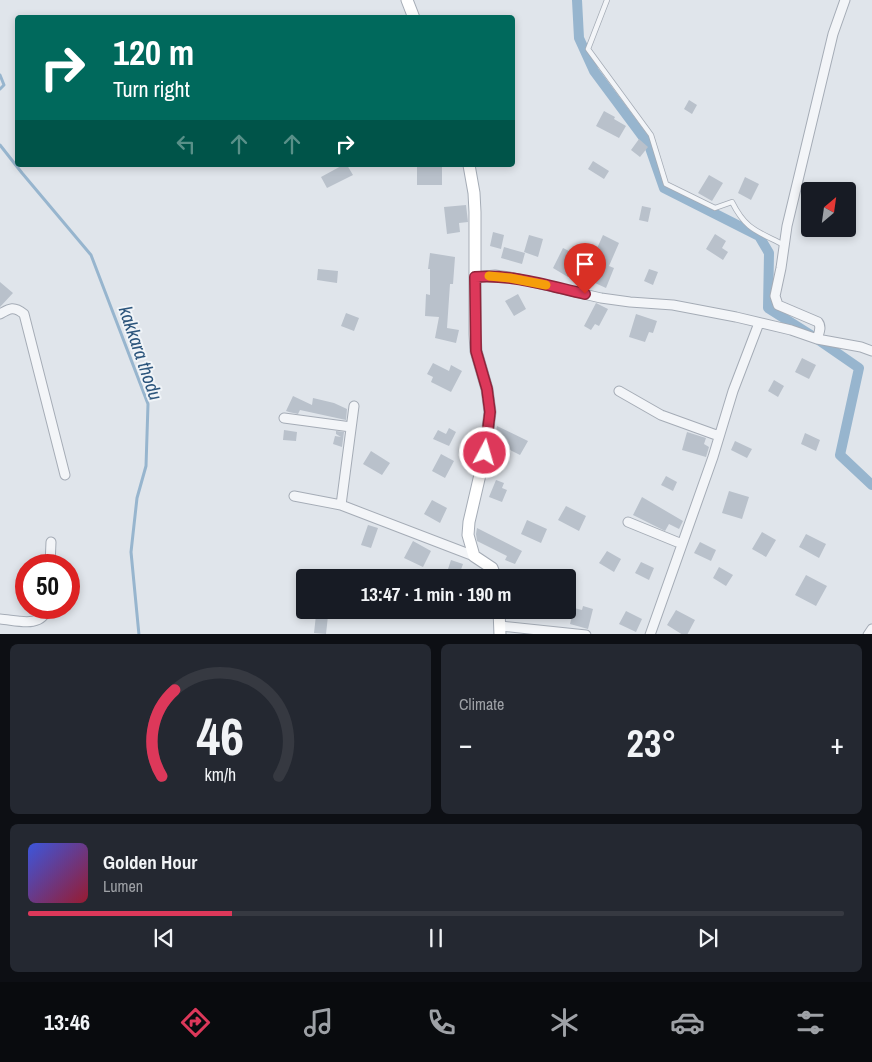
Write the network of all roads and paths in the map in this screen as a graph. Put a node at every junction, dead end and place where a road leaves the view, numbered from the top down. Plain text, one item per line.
1 (407, 0) edge
2 (607, 0) edge
3 (845, 0) edge
4 (413, 15) edge
5 (469, 167) edge
6 (784, 245) junction
7 (475, 277) junction
8 (0, 314) edge
9 (759, 323) junction
10 (817, 339) junction
11 (872, 351) edge
12 (619, 391) dead end
13 (354, 406) dead end
14 (284, 418) dead end
15 (351, 427) junction
16 (719, 436) junction
17 (65, 475) dead end
18 (294, 496) dead end
19 (341, 505) junction
20 (628, 522) dead end
21 (51, 542) dead end
22 (682, 544) junction
23 (50, 554) edge
24 (474, 556) junction
25 (492, 569) edge
26 (0, 619) edge
27 (40, 619) edge
28 (872, 629) edge
29 (500, 630) edge
30 (586, 634) edge
31 (650, 634) edge
32 (868, 634) edge

1 - 4 main road
2 - 6 lane
3 - 6 street
5 - 7 main road
6 - 10 street
7 - 9 street
7 - 24 main road
8 - 17 street
9 - 10 street
9 - 16 street
10 - 11 street
12 - 16 street
13 - 15 street
14 - 15 street
15 - 19 street
16 - 22 street
18 - 19 street
19 - 24 street
20 - 22 street
21 - 23 street
22 - 31 street
24 - 25 main road
26 - 27 street
28 - 32 street
29 - 30 street

